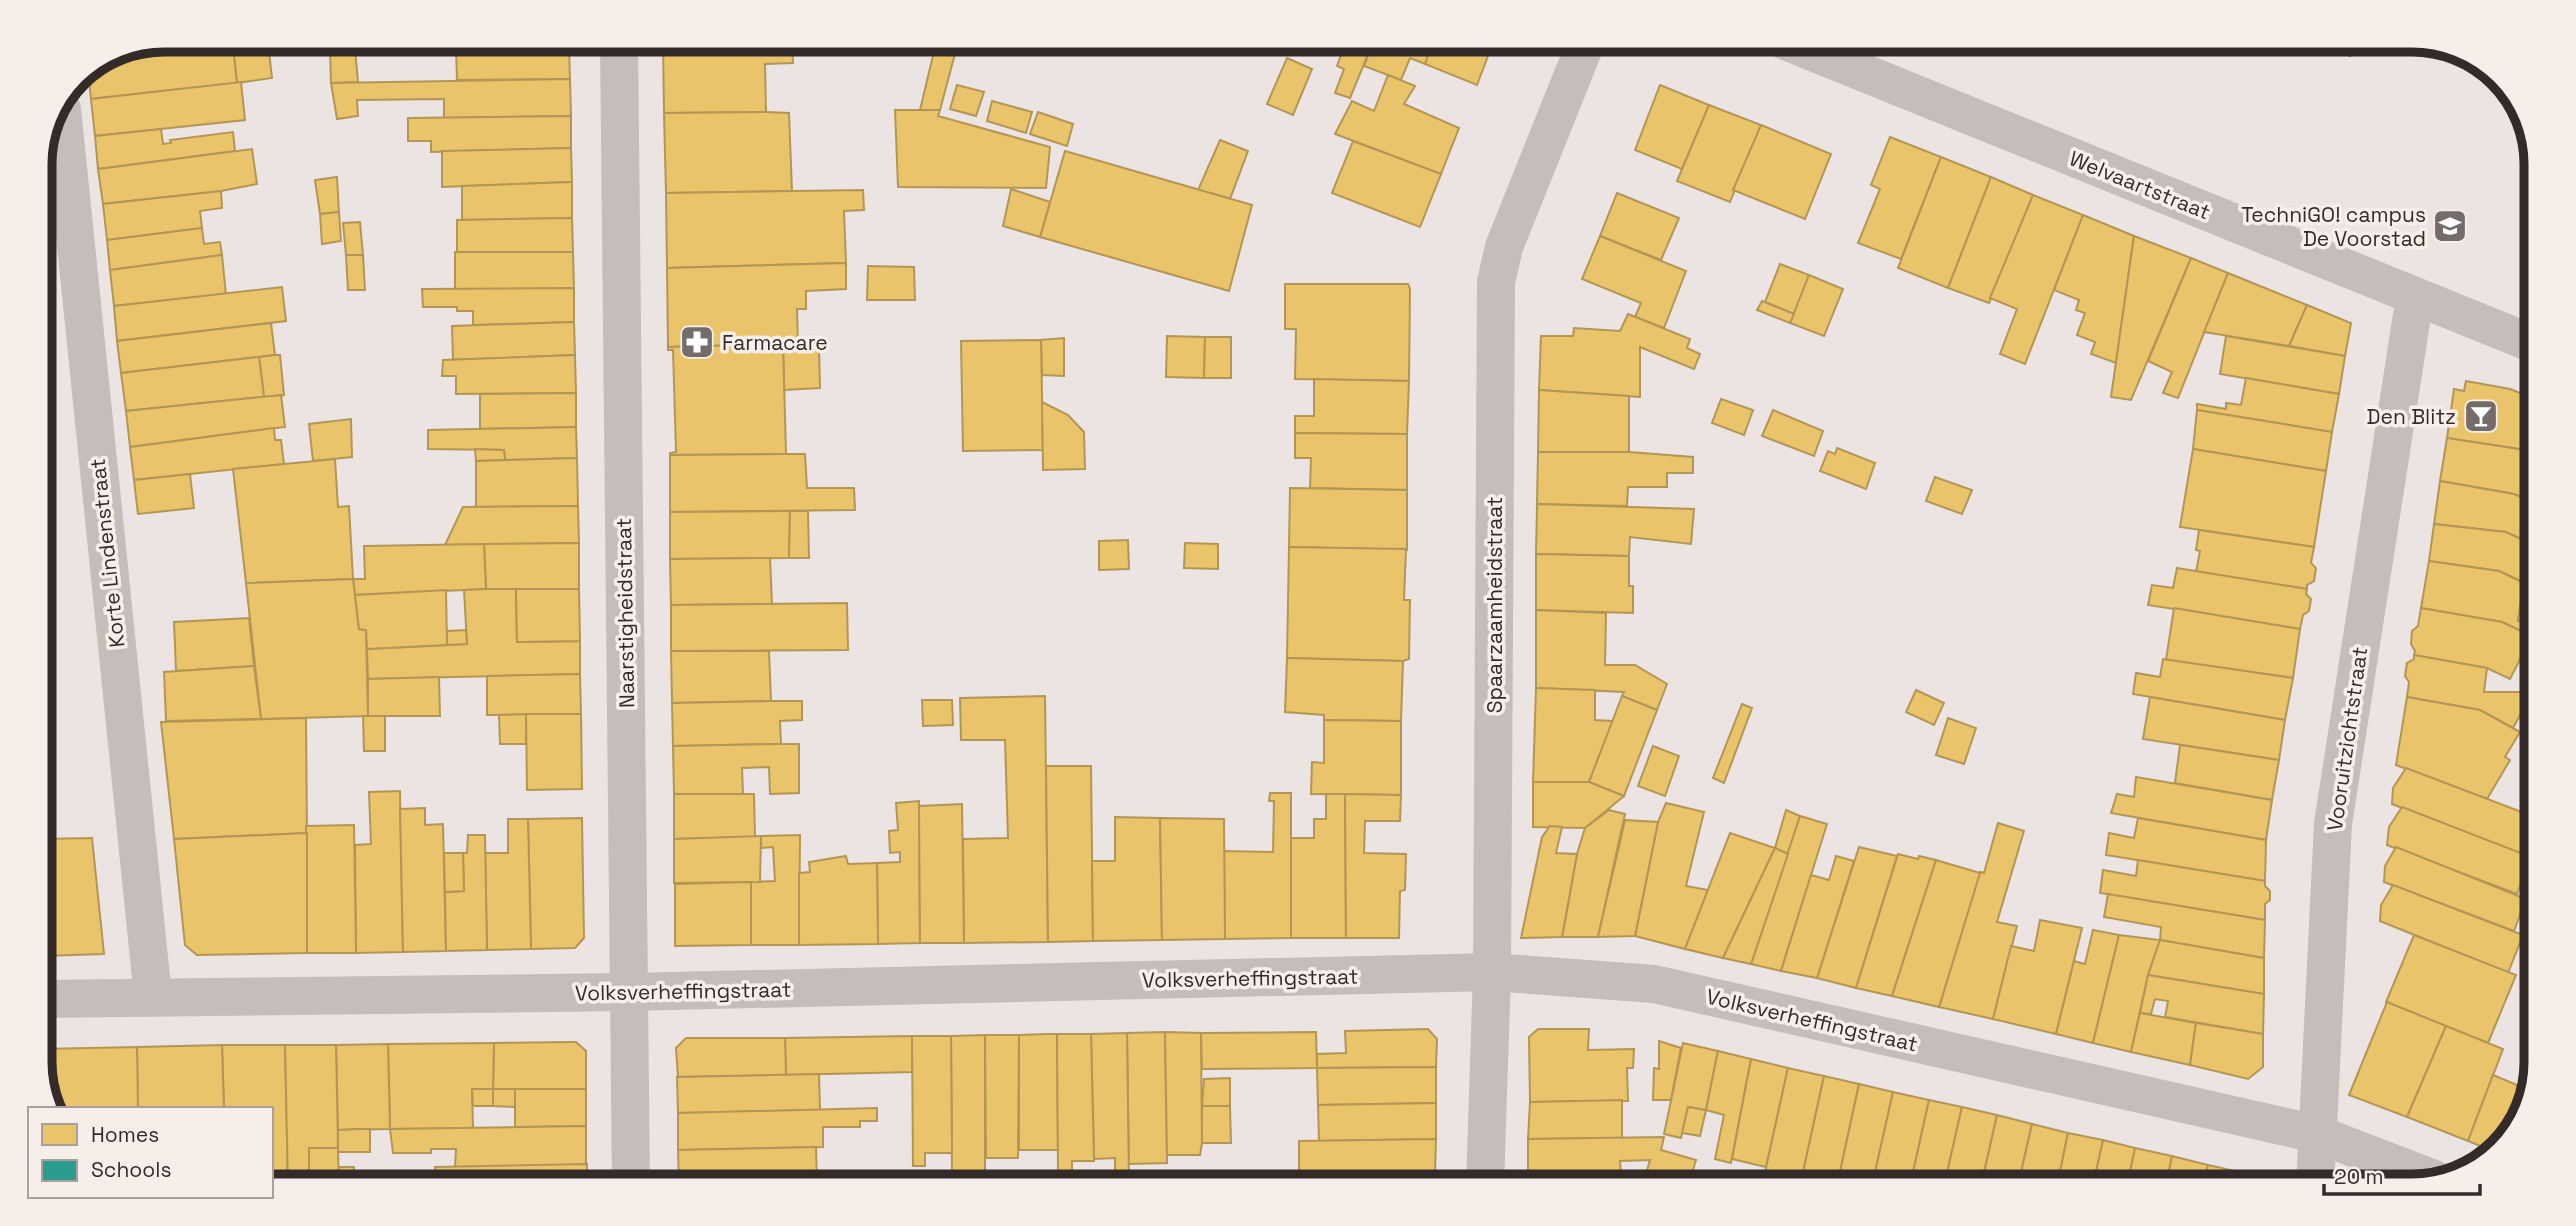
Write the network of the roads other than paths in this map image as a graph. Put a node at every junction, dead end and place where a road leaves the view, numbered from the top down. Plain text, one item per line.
1 (619, 52) edge
2 (1582, 52) edge
3 (1813, 52) edge
4 (63, 118) edge
5 (2415, 296) junction
6 (2523, 340) edge
7 (1492, 972) junction
8 (628, 992) junction
9 (153, 997) junction
10 (53, 999) edge
11 (2317, 1134) junction
12 (2420, 1173) edge
13 (631, 1174) edge
14 (1485, 1174) edge
15 (2315, 1174) edge

1 - 8 street, Naarstigheidstraat
2 - 7 street, Spaarzaamheidstraat
3 - 5 street, Welvaartstraat
4 - 9 street, Korte Lindenstraat
5 - 6 street, Welvaartstraat
5 - 11 street, Vooruitzichtstraat
7 - 8 street, Volksverheffingstraat
7 - 11 street, Volksverheffingstraat
7 - 14 street, Spaarzaamheidstraat
8 - 9 street, Volksverheffingstraat
8 - 13 street, Naarstigheidstraat
9 - 10 street, Volksverheffingstraat
11 - 12 street, Volksverheffingstraat
11 - 15 street, Vooruitzichtstraat

